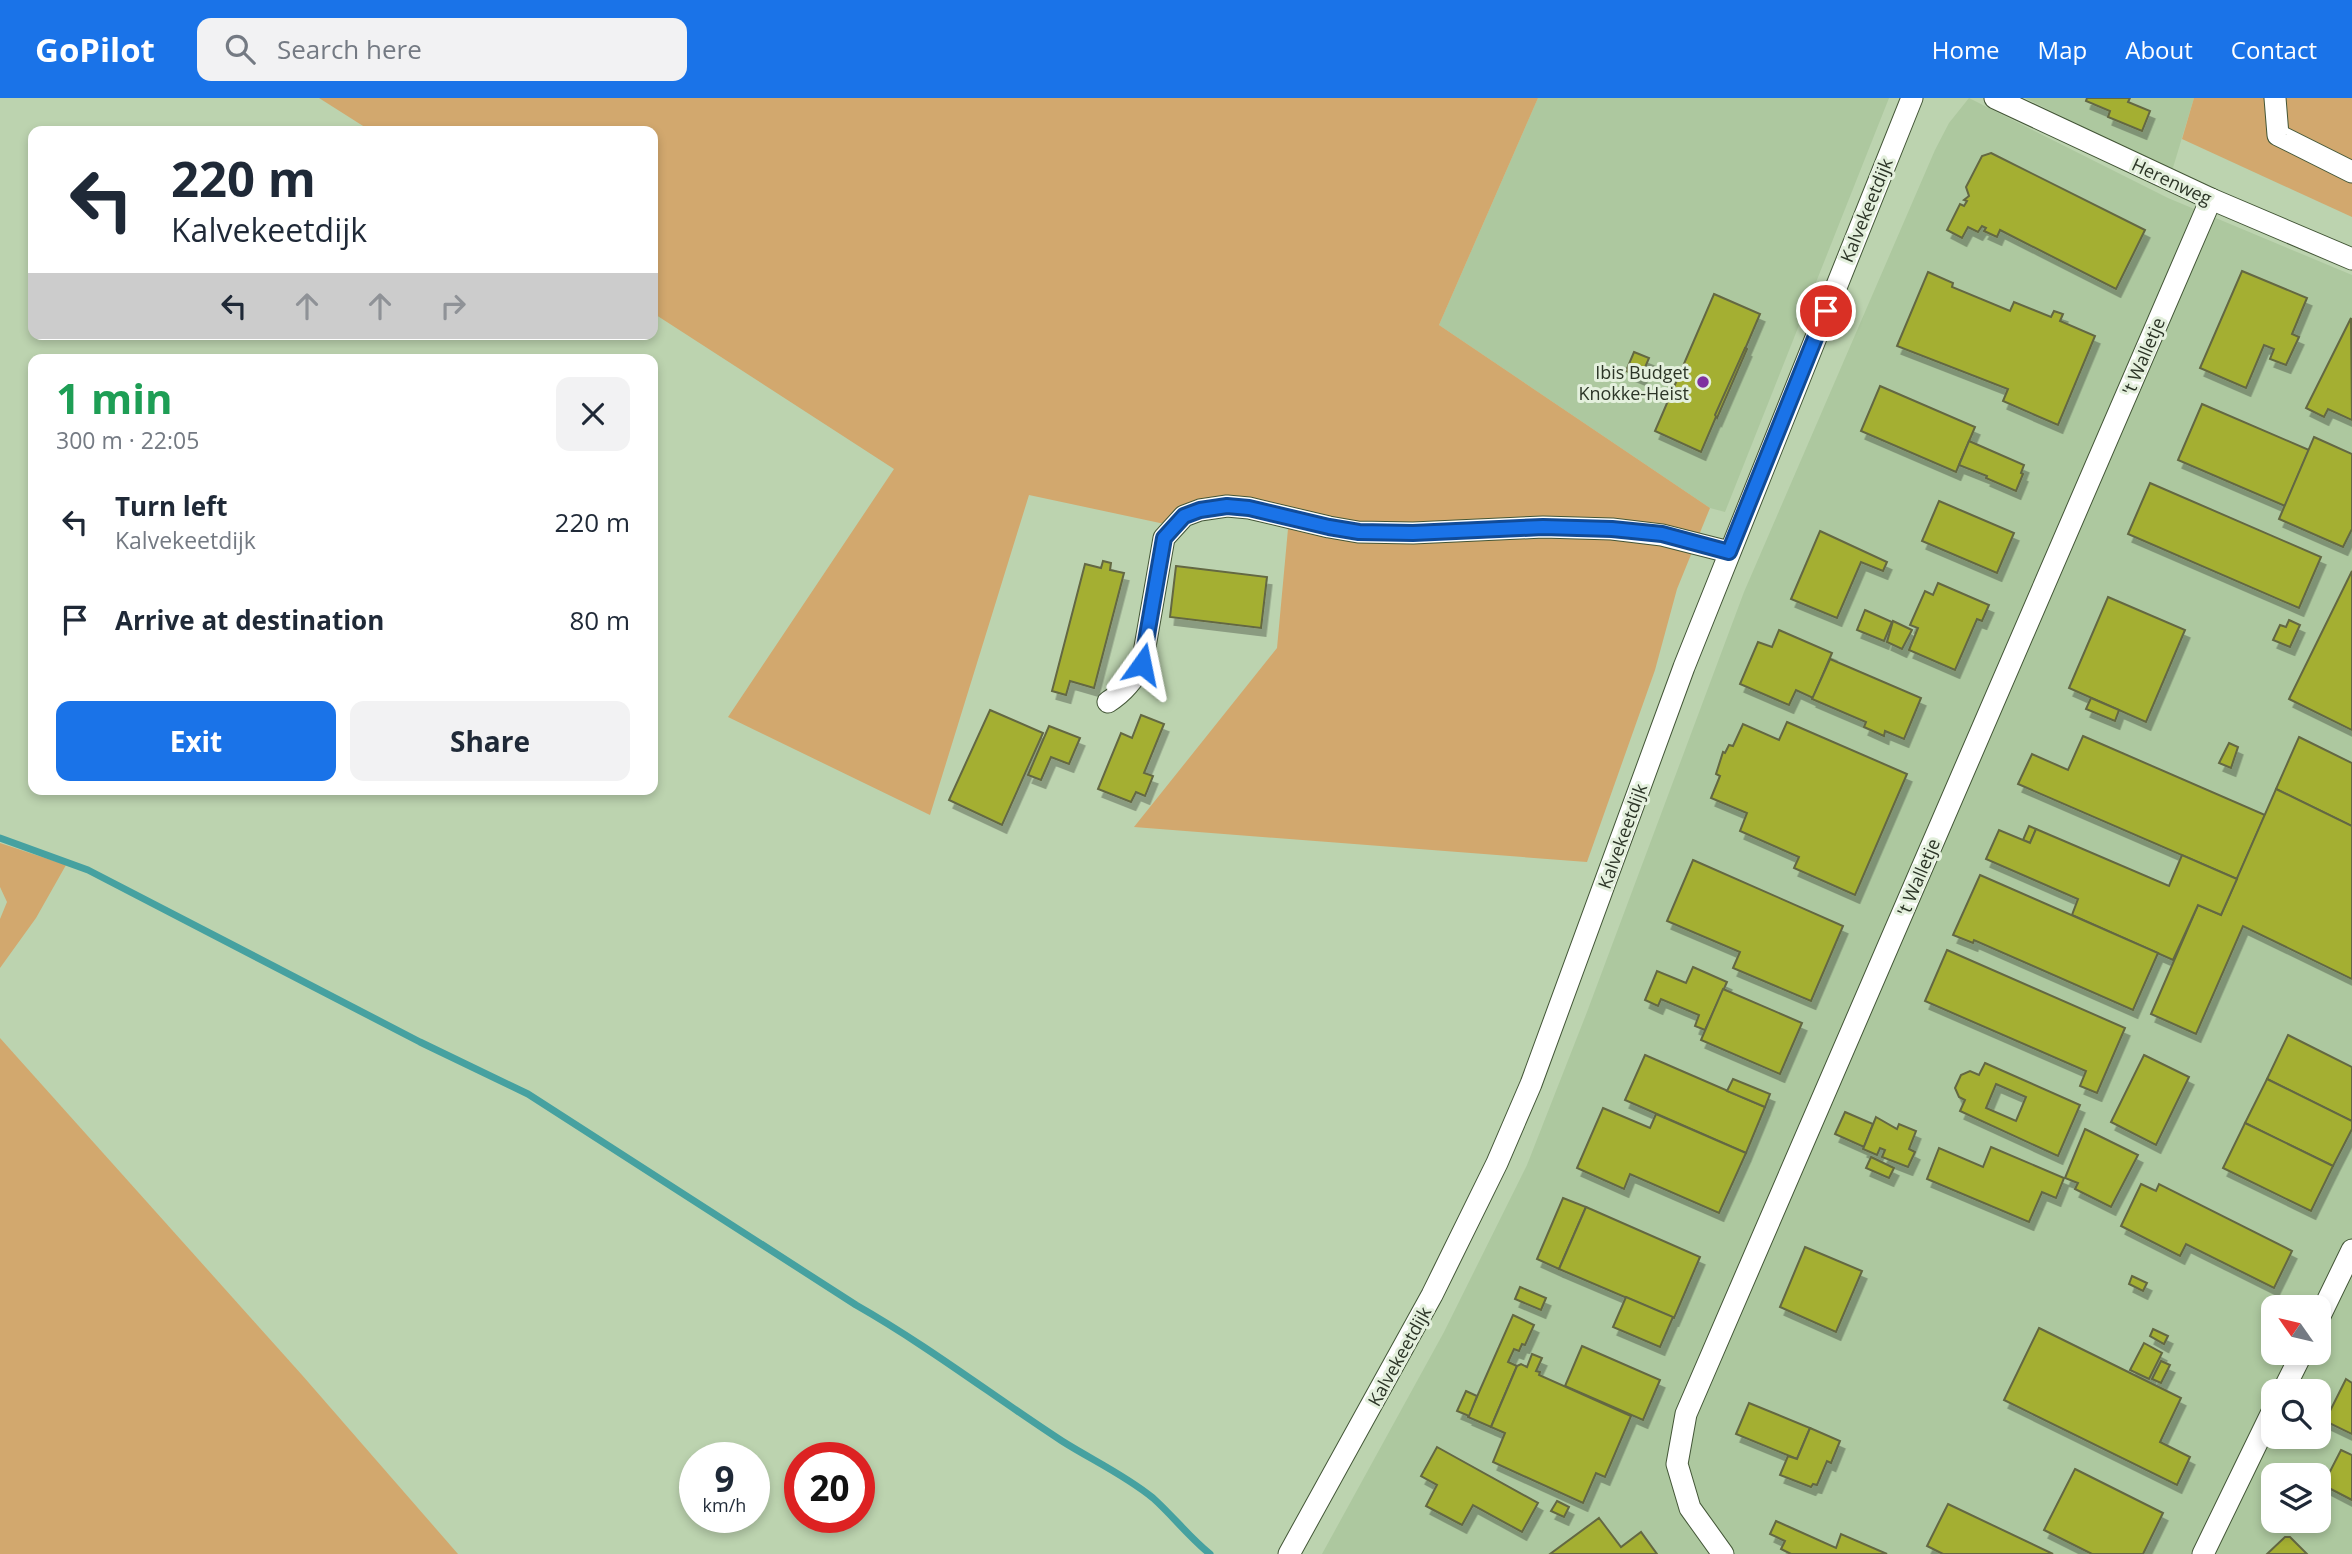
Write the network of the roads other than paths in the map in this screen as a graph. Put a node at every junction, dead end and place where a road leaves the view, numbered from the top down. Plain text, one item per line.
1 (1912, 98) edge
2 (1995, 98) edge
3 (2275, 98) edge
4 (2352, 172) edge
5 (2211, 199) junction
6 (2352, 259) edge
7 (1729, 552) junction
8 (1108, 702) dead end
9 (2352, 1250) edge
10 (2330, 1295) edge
11 (2261, 1435) edge
12 (1289, 1554) edge
13 (1723, 1554) edge
14 (2203, 1554) edge

1 - 7 street, Kalvekeetdijk
2 - 5 street, Herenweg
3 - 4 street
5 - 6 street, Herenweg
5 - 13 street, 't Walletje
7 - 8 street
7 - 12 street, Kalvekeetdijk
9 - 10 street
11 - 14 street

